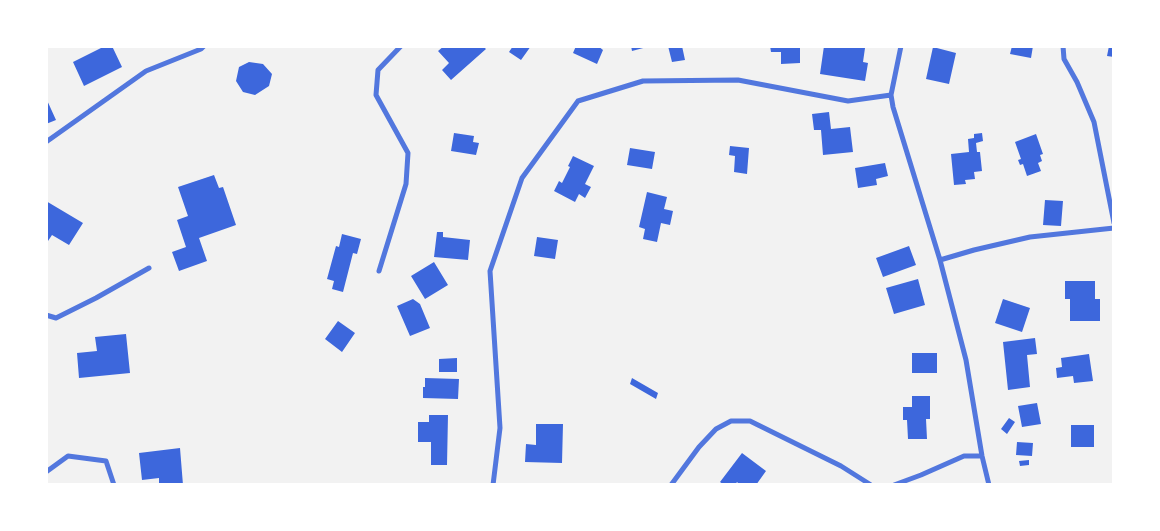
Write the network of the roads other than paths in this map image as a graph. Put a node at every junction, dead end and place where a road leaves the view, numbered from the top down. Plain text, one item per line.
1 (204, 46) edge
2 (401, 46) edge
3 (901, 46) edge
4 (1063, 46) edge
5 (891, 95) junction
6 (46, 142) edge
7 (1114, 223) edge
8 (1114, 228) edge
9 (940, 260) junction
10 (149, 268) dead end
11 (379, 271) dead end
12 (46, 315) edge
13 (982, 456) junction
14 (46, 472) edge
15 (114, 485) edge
16 (493, 485) edge
17 (670, 485) edge
18 (871, 485) edge
19 (894, 485) edge
20 (989, 485) edge

1 - 6 street
2 - 11 street
3 - 5 street
4 - 7 street
5 - 9 street
5 - 16 street
8 - 9 street
9 - 13 street
10 - 12 street
13 - 19 street
13 - 20 street
14 - 15 street
17 - 18 street

